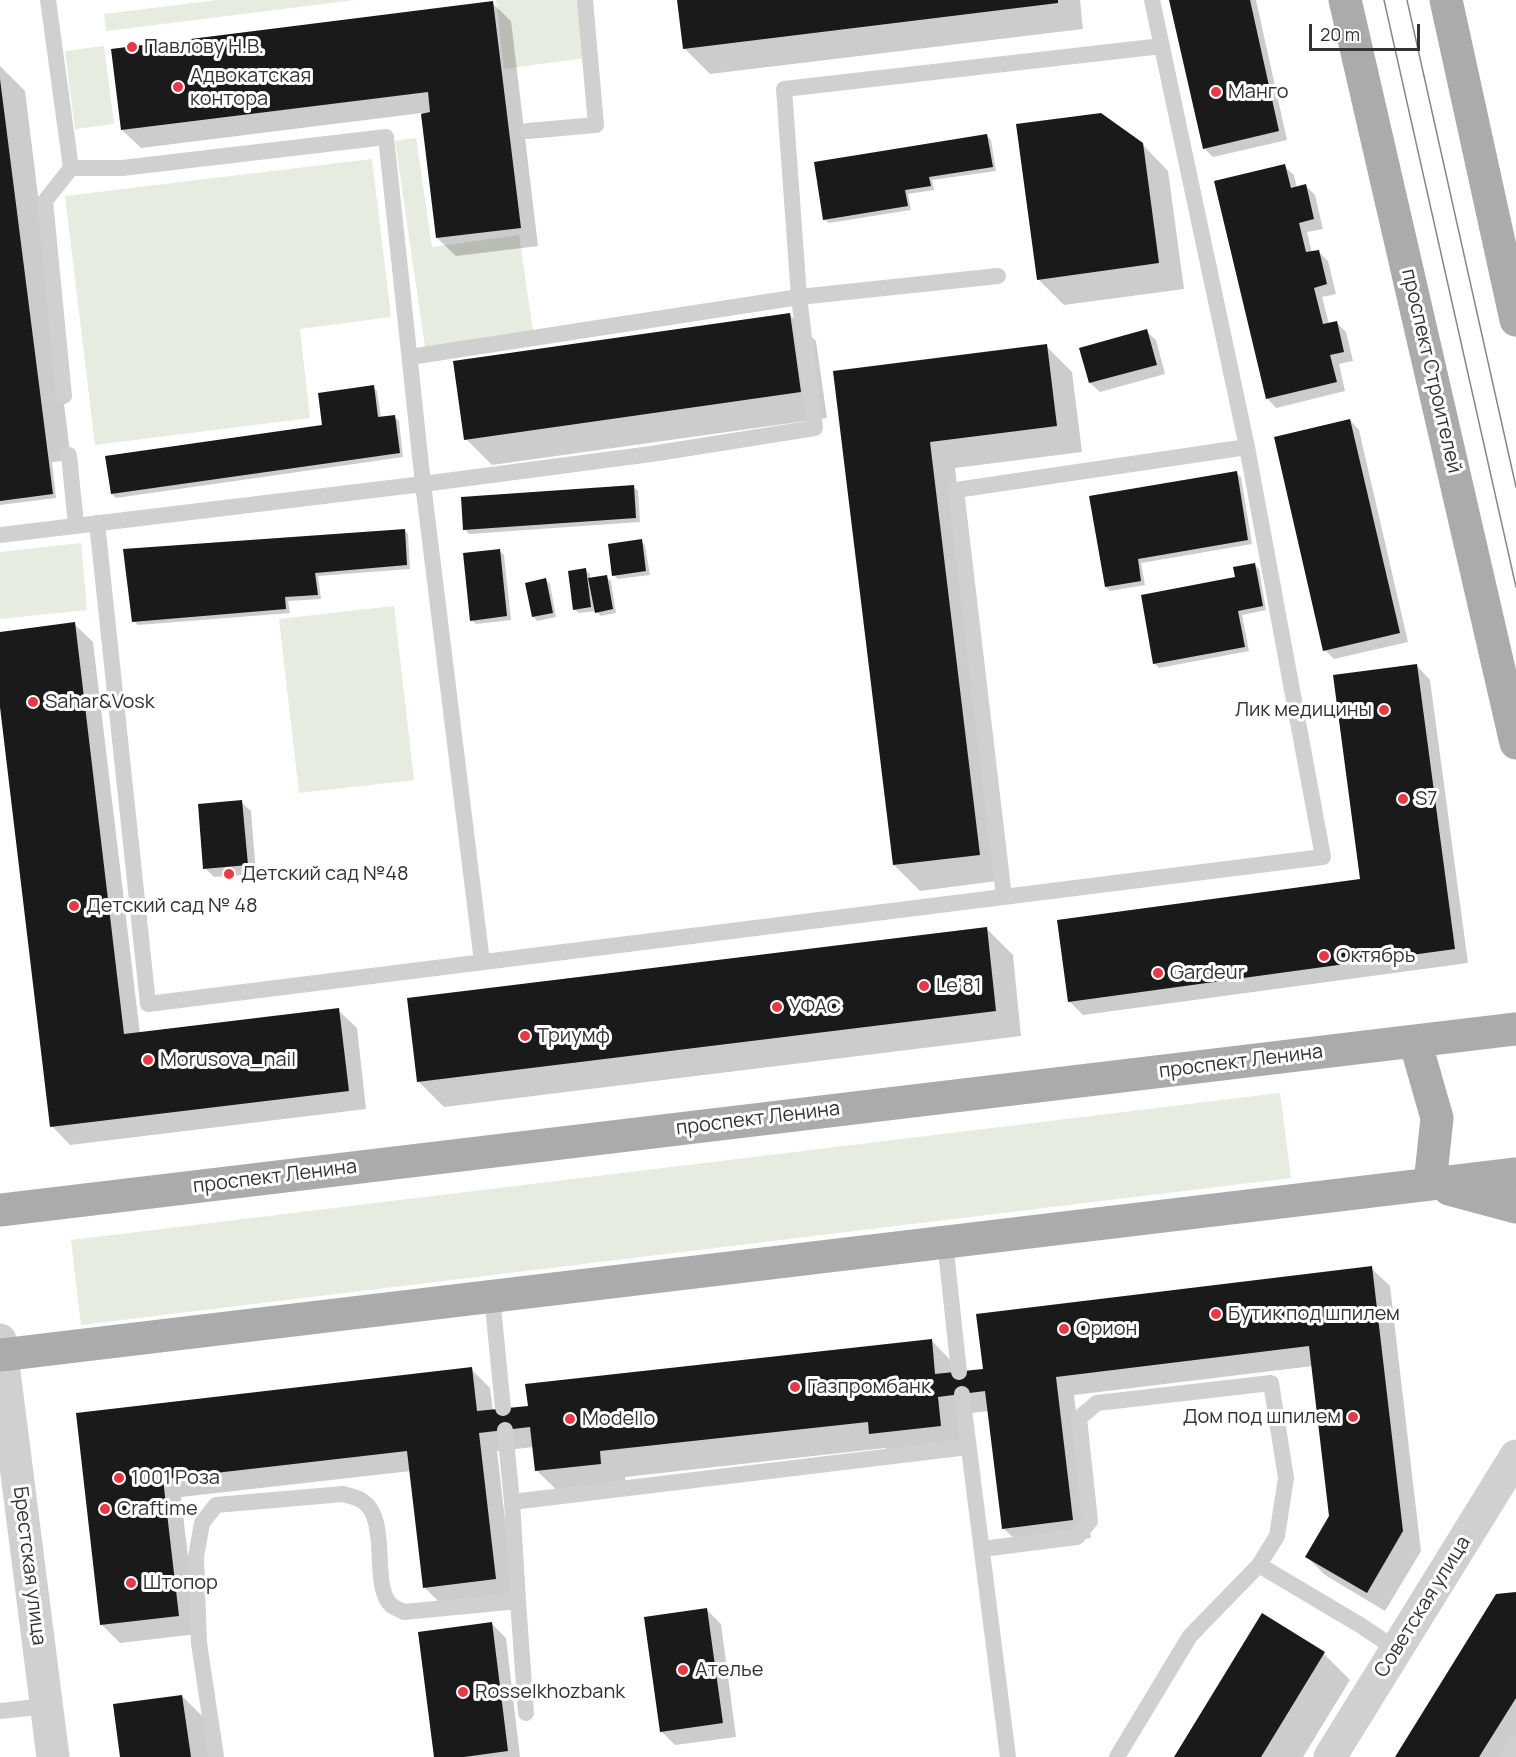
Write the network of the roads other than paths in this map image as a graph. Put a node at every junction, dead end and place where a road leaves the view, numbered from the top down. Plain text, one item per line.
1 (48, 0) edge
2 (585, 0) edge
3 (1152, 0) edge
4 (1345, 0) edge
5 (1446, 0) edge
6 (1162, 46) junction
7 (528, 131) dead end
8 (71, 168) junction
9 (998, 276) dead end
10 (799, 297) junction
11 (1516, 320) edge
12 (410, 357) junction
13 (64, 396) dead end
14 (1247, 447) junction
15 (69, 455) dead end
16 (423, 484) junction
17 (97, 523) junction
18 (76, 525) junction
19 (0, 535) edge
20 (1516, 743) edge
21 (1005, 897) junction
22 (482, 962) junction
23 (1516, 1029) edge
24 (1415, 1041) junction
25 (1516, 1174) edge
26 (1430, 1184) junction
27 (1516, 1207) edge
28 (0, 1210) edge
29 (945, 1242) junction
30 (492, 1296) junction
31 (1, 1350) edge
32 (959, 1372) dead end
33 (962, 1394) dead end
34 (502, 1408) dead end
35 (505, 1430) dead end
36 (968, 1447) junction
37 (1516, 1456) edge
38 (512, 1502) junction
39 (982, 1549) junction
40 (1259, 1565) junction
41 (518, 1602) junction
42 (1396, 1649) junction
43 (47, 1706) junction
44 (0, 1711) edge
45 (526, 1713) dead end
46 (1516, 1743) edge
47 (53, 1757) edge
48 (216, 1757) edge
49 (1008, 1757) edge
50 (1117, 1757) edge
51 (1330, 1757) edge
52 (1507, 1757) edge

1 - 8 lane
2 - 7 lane
3 - 6 lane
4 - 20 main road, проспект Строителей
5 - 11 main road
6 - 10 lane
6 - 14 lane
8 - 12 lane
8 - 13 lane
9 - 10 lane
10 - 12 lane
10 - 16 lane
12 - 16 lane
14 - 21 lane
14 - 21 lane
15 - 18 lane
16 - 17 lane
16 - 22 lane
17 - 18 lane
17 - 22 lane
18 - 19 lane
21 - 22 lane
23 - 24 main road, проспект Ленина
24 - 26 main road
24 - 28 main road, проспект Ленина
25 - 26 main road
26 - 27 main road
26 - 29 main road
29 - 30 main road
29 - 32 lane
30 - 31 main road
30 - 34 lane
31 - 43 street, Брестская улица
33 - 36 lane
35 - 38 lane
36 - 38 lane
36 - 39 lane
37 - 42 street, Советская улица
38 - 41 lane
39 - 40 lane
39 - 49 lane
40 - 42 lane
40 - 50 lane
41 - 45 lane
41 - 48 lane
42 - 51 street, Советская улица
43 - 44 lane
43 - 47 street, Брестская улица
46 - 52 lane

